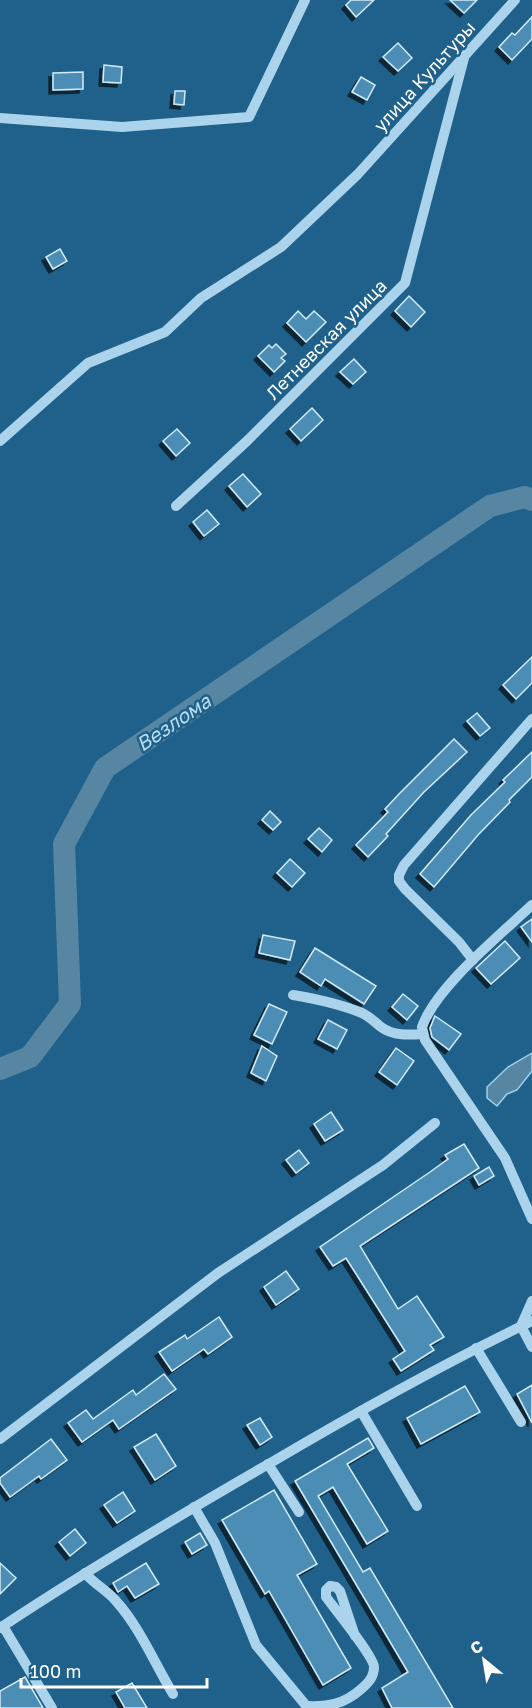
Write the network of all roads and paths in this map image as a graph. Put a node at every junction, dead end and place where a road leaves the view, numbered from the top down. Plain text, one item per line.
1 (305, 0) edge
2 (515, 0) edge
3 (465, 55) junction
4 (0, 118) edge
5 (0, 441) edge
6 (176, 506) dead end
7 (532, 719) edge
8 (532, 905) edge
9 (472, 960) junction
10 (293, 995) dead end
11 (423, 1034) junction
12 (435, 1123) dead end
13 (532, 1219) edge
14 (532, 1301) edge
15 (532, 1321) edge
16 (521, 1326) junction
17 (532, 1347) edge
18 (476, 1348) junction
19 (361, 1411) junction
20 (521, 1422) dead end
21 (0, 1439) edge
22 (268, 1464) junction
23 (417, 1506) dead end
24 (194, 1507) junction
25 (299, 1512) dead end
26 (85, 1573) junction
27 (1, 1627) edge
28 (355, 1636) dead end
29 (173, 1694) dead end
30 (308, 1707) edge
31 (52, 1708) edge

1 - 4 street
2 - 3 street, улица Культуры
3 - 5 street, улица Культуры
3 - 6 street, Летневская улица
7 - 9 street
8 - 9 street
9 - 11 street
10 - 11 street
11 - 13 street
12 - 21 street
14 - 16 street
15 - 16 street
16 - 17 street
16 - 18 street
18 - 19 street
18 - 20 street
19 - 22 street
19 - 23 street
22 - 24 street
22 - 25 street
24 - 26 street
24 - 30 street
26 - 27 street
26 - 29 street
27 - 31 street
28 - 30 street

